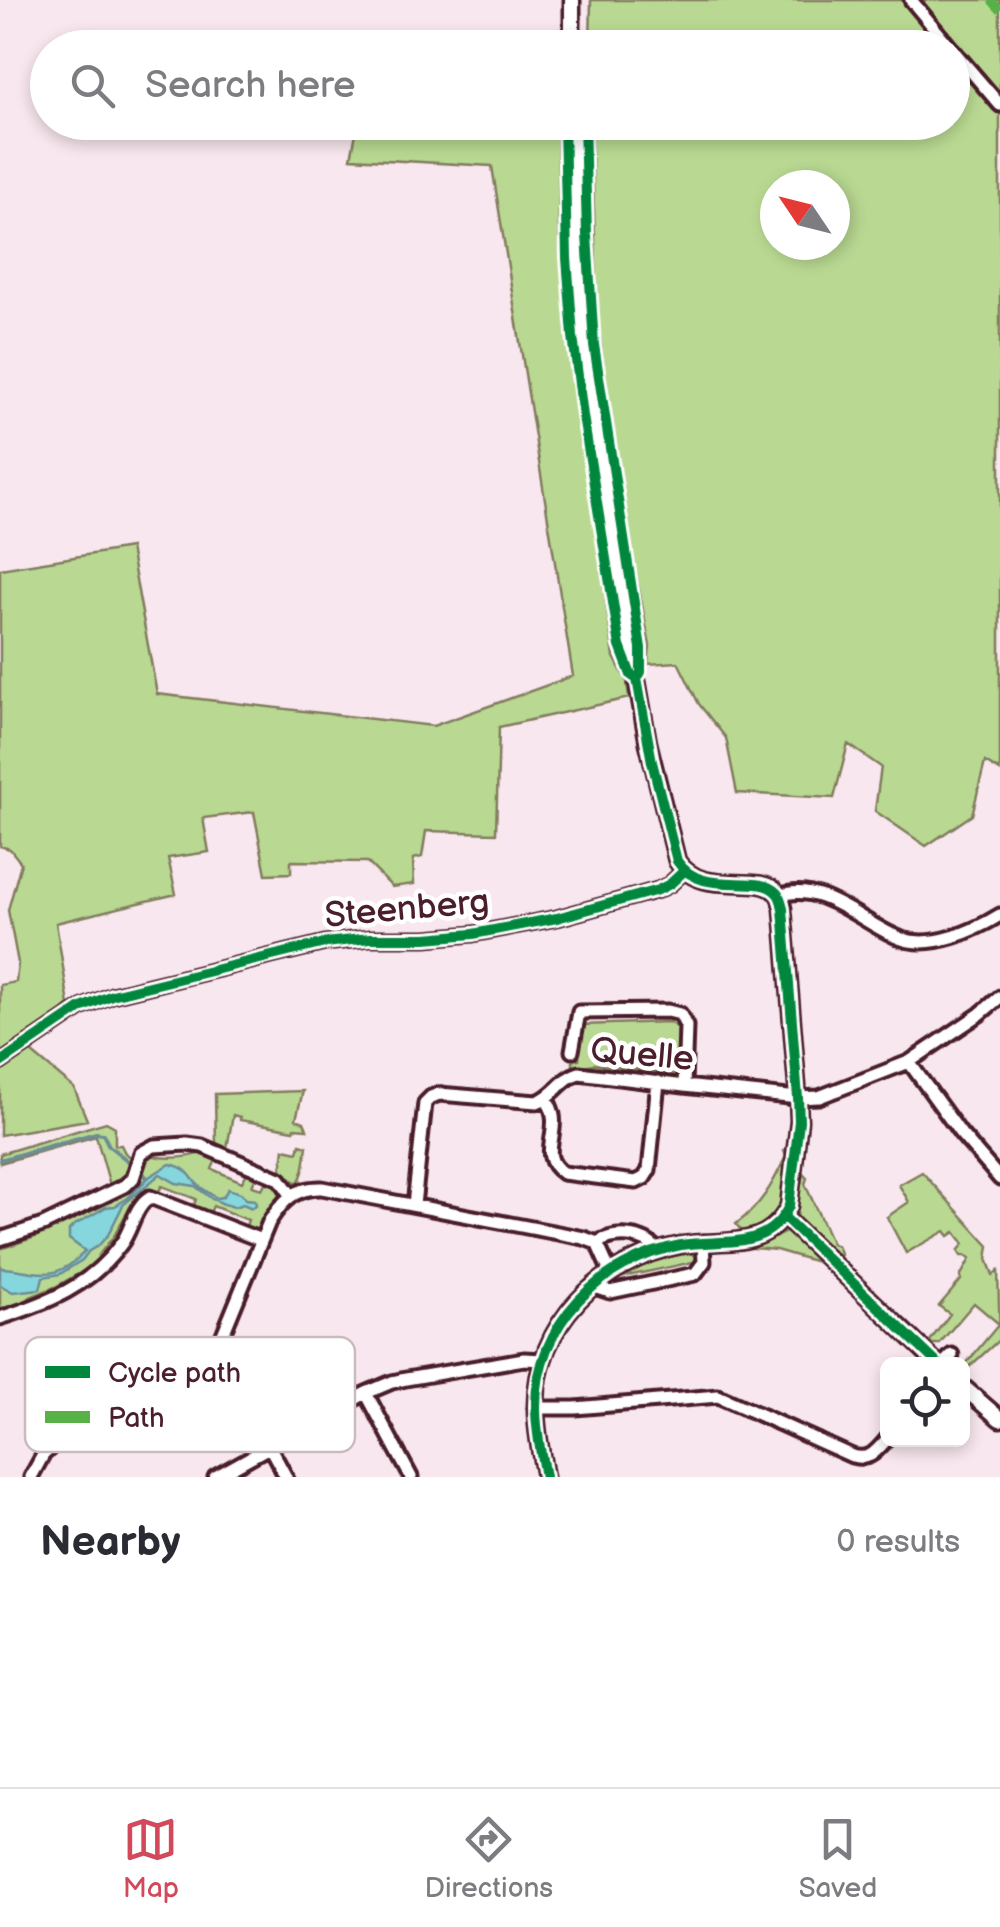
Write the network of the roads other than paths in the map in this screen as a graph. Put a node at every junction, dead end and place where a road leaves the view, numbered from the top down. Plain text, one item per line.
1 (572, 0) edge
2 (912, 0) edge
3 (572, 30) edge
4 (937, 30) edge
5 (970, 69) edge
6 (1000, 105) edge
7 (575, 140) edge
8 (684, 871) junction
9 (780, 896) junction
10 (1000, 915) edge
11 (1000, 997) edge
12 (572, 1051) dead end
13 (0, 1062) edge
14 (909, 1062) junction
15 (658, 1082) junction
16 (684, 1086) junction
17 (547, 1098) junction
18 (798, 1098) junction
19 (997, 1170) edge
20 (291, 1194) junction
21 (414, 1204) junction
22 (784, 1217) junction
23 (0, 1239) edge
24 (261, 1240) junction
25 (703, 1242) junction
26 (596, 1244) junction
27 (658, 1252) junction
28 (610, 1272) junction
29 (592, 1286) junction
30 (0, 1318) edge
31 (223, 1337) edge
32 (940, 1357) edge
33 (542, 1360) junction
34 (366, 1393) junction
35 (970, 1393) edge
36 (355, 1399) edge
37 (536, 1408) junction
38 (1000, 1418) edge
39 (880, 1447) edge
40 (47, 1452) edge
41 (259, 1452) edge
42 (273, 1452) edge
43 (30, 1477) edge
44 (215, 1477) edge
45 (286, 1477) edge
46 (411, 1477) edge
47 (545, 1477) edge

1 - 3 street
2 - 4 street
5 - 6 street
7 - 8 street
8 - 9 street
8 - 13 street, Steenberg
9 - 10 street
9 - 18 street
11 - 14 street, Quelle
12 - 16 street
14 - 18 street, Quelle
14 - 19 street
15 - 16 street, Quelle
15 - 17 street, Quelle
15 - 17 street
16 - 18 street, Quelle
17 - 21 street, Quelle
18 - 22 street
20 - 21 street
20 - 23 street
20 - 24 street
21 - 26 street
22 - 25 street
22 - 32 street
24 - 30 street
24 - 31 street
25 - 27 street
25 - 29 street
26 - 27 street
26 - 28 street
27 - 28 street
28 - 29 street
29 - 33 street
33 - 34 street
33 - 37 street
34 - 36 street
34 - 46 street
35 - 38 street
37 - 39 street
37 - 47 street
40 - 43 street
41 - 44 street
42 - 45 street

